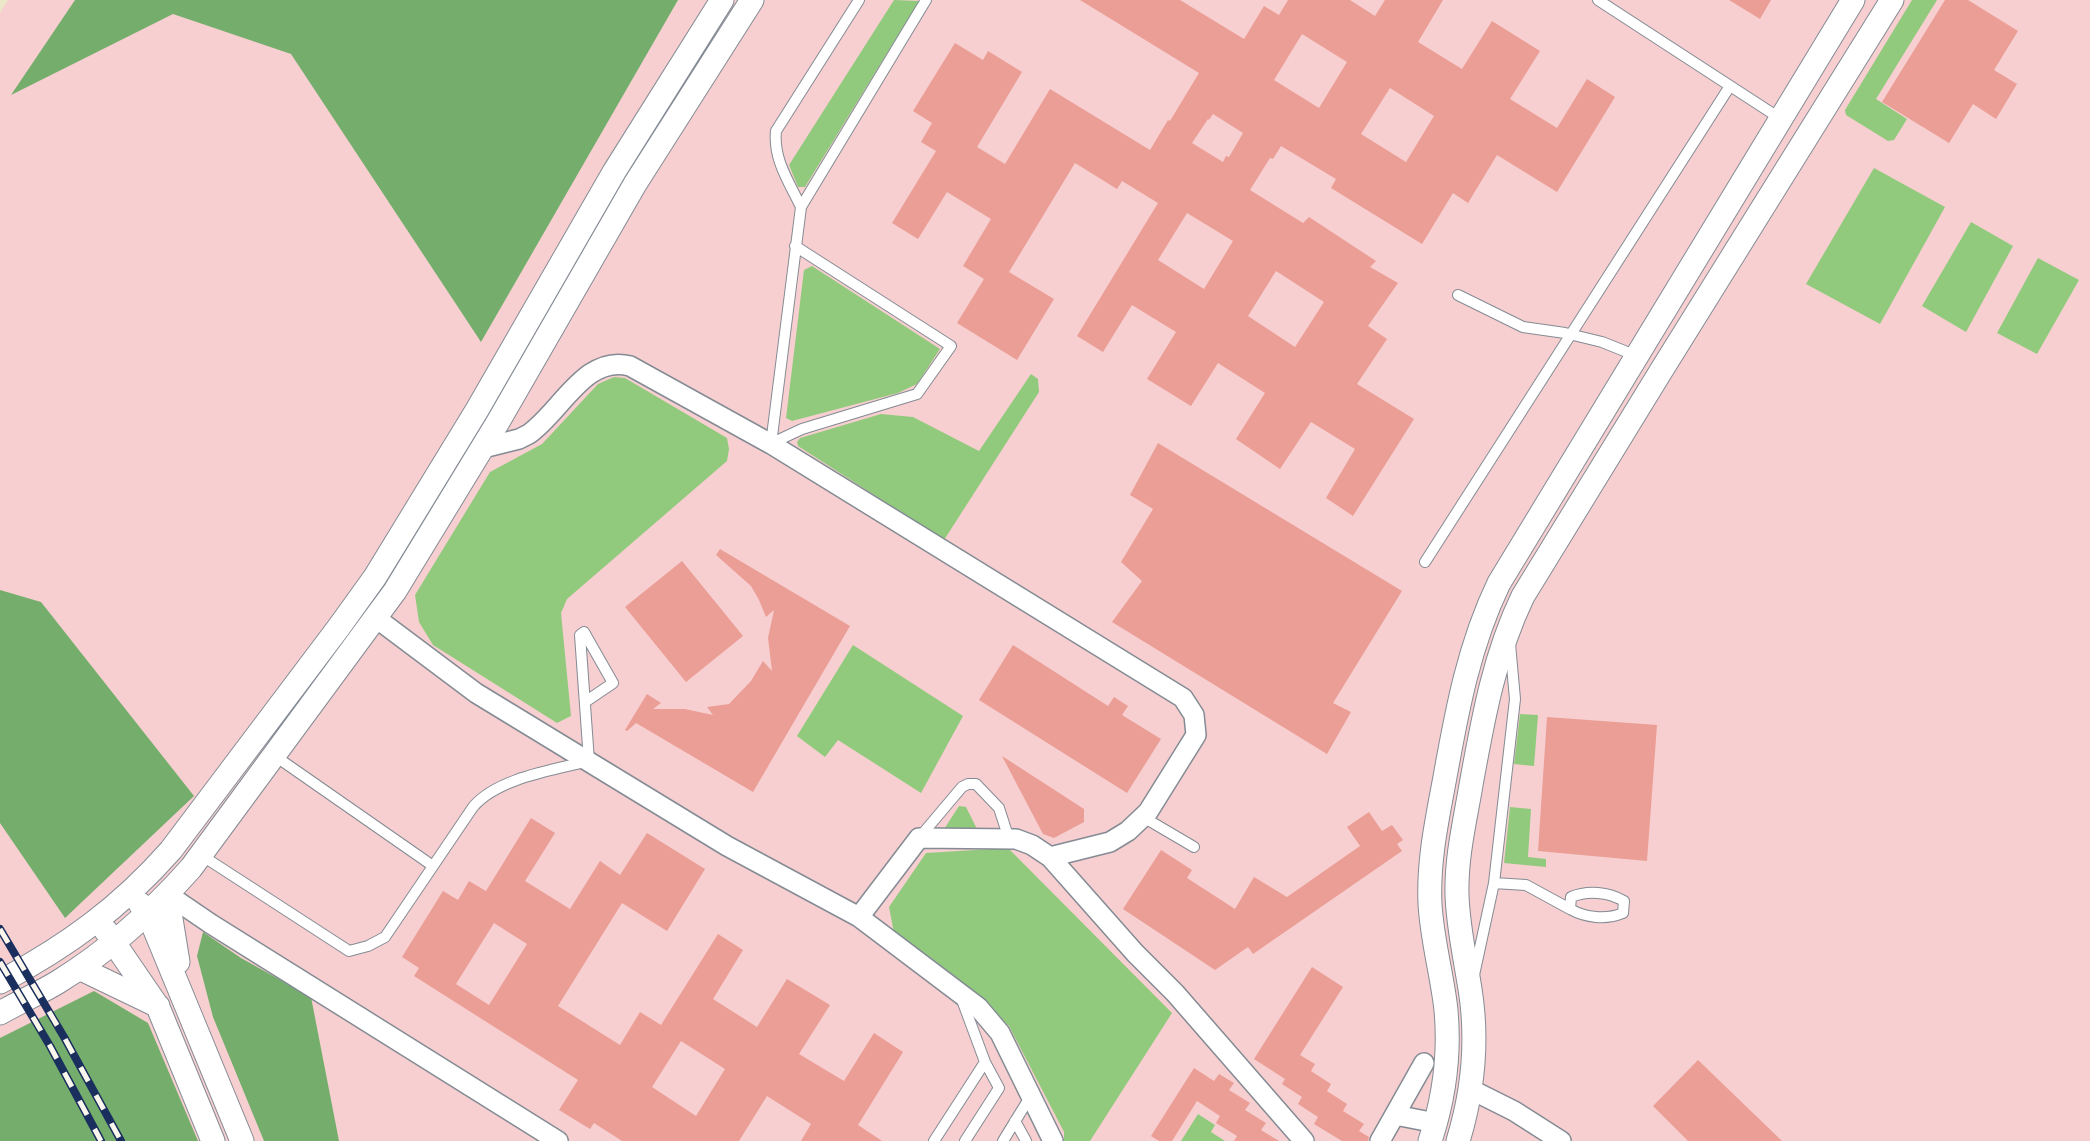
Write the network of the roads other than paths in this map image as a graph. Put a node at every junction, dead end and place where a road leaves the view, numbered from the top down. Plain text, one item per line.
1 (722, 0) edge
2 (752, 0) edge
3 (859, 0) edge
4 (926, 0) edge
5 (1598, 0) edge
6 (1853, 0) edge
7 (1892, 0) edge
8 (1730, 86) junction
9 (1781, 119) junction
10 (801, 207) junction
11 (795, 246) junction
12 (1458, 295) dead end
13 (1571, 334) junction
14 (1638, 356) junction
15 (1661, 370) junction
16 (462, 436) junction
17 (771, 444) junction
18 (483, 448) junction
19 (1425, 562) dead end
20 (356, 604) junction
21 (376, 618) junction
22 (1508, 631) junction
23 (585, 702) junction
24 (275, 756) junction
25 (590, 761) junction
26 (1143, 817) junction
27 (919, 838) junction
28 (1009, 839) junction
29 (1194, 847) dead end
30 (201, 855) junction
31 (1050, 857) junction
32 (433, 866) junction
33 (1494, 883) junction
34 (130, 893) junction
35 (167, 894) junction
36 (1570, 909) junction
37 (148, 913) junction
38 (859, 917) junction
39 (97, 921) junction
40 (114, 942) junction
41 (79, 968) junction
42 (0, 982) edge
43 (1470, 989) junction
44 (960, 993) junction
45 (183, 997) junction
46 (158, 1007) junction
47 (0, 1013) edge
48 (985, 1062) junction
49 (1424, 1063) dead end
50 (1470, 1089) junction
51 (1031, 1095) junction
52 (1395, 1115) junction
53 (1016, 1121) junction
54 (1433, 1132) edge
55 (1460, 1135) edge
56 (213, 1141) edge
57 (243, 1141) edge
58 (558, 1141) edge
59 (934, 1141) edge
60 (964, 1141) edge
61 (1003, 1141) edge
62 (1026, 1141) edge
63 (1053, 1141) edge
64 (1304, 1141) edge
65 (1380, 1141) edge
66 (1561, 1141) edge

1 - 16 street
2 - 18 street
3 - 10 lane
4 - 10 lane
5 - 8 lane
6 - 9 street
7 - 15 street
8 - 9 lane
8 - 13 lane
9 - 14 street
10 - 11 lane
11 - 17 lane
11 - 17 lane
12 - 13 lane
13 - 14 lane
13 - 19 lane
14 - 15 street
14 - 54 street
15 - 22 street
16 - 18 street
16 - 20 street
17 - 18 street
17 - 26 street
18 - 21 street
20 - 21 street
20 - 34 street
21 - 24 street
21 - 25 street
22 - 33 lane
22 - 43 street
23 - 23 lane
23 - 25 lane
24 - 30 street
24 - 32 lane
25 - 32 lane
25 - 38 street
26 - 29 lane
26 - 31 street
27 - 28 street
27 - 28 lane
27 - 38 street
28 - 31 street
30 - 32 lane
30 - 35 street
31 - 64 street
33 - 36 lane
33 - 43 lane
34 - 37 street
34 - 39 street
35 - 37 street
35 - 45 street
35 - 58 street
36 - 36 lane
37 - 40 street
37 - 45 street
38 - 44 street
39 - 40 street
39 - 42 street
40 - 41 street
40 - 46 street
41 - 46 street
41 - 47 street
43 - 50 street
44 - 48 lane
44 - 51 street
45 - 57 street
46 - 56 street
48 - 59 lane
48 - 60 lane
49 - 52 street
50 - 55 street
50 - 66 street
51 - 53 lane
51 - 63 street
52 - 54 street
52 - 65 street
53 - 61 lane
53 - 62 lane
54 - 55 street

